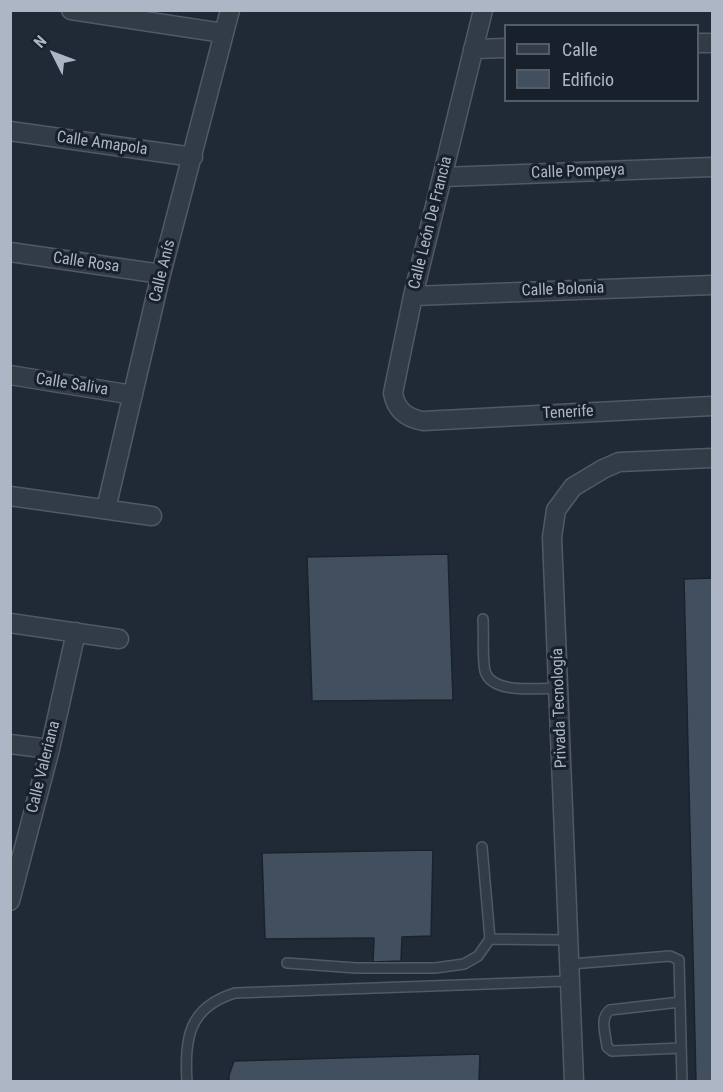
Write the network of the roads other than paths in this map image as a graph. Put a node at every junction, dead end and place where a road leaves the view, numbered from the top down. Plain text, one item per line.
1 (71, 10) edge
2 (230, 10) edge
3 (483, 10) edge
4 (223, 33) junction
5 (504, 48) edge
6 (473, 49) junction
7 (10, 131) edge
8 (193, 156) junction
9 (712, 167) edge
10 (443, 177) junction
11 (10, 252) edge
12 (161, 274) junction
13 (712, 285) edge
14 (413, 296) junction
15 (10, 375) edge
16 (133, 395) junction
17 (712, 406) edge
18 (423, 420) joint
19 (712, 458) edge
20 (10, 496) edge
21 (106, 509) junction
22 (152, 516) dead end
23 (483, 619) dead end
24 (10, 623) edge
25 (76, 632) junction
26 (119, 639) dead end
27 (559, 688) junction
28 (10, 744) edge
29 (50, 749) junction
30 (482, 847) dead end
31 (14, 872) edge
32 (10, 901) edge
33 (490, 939) junction
34 (570, 940) junction
35 (287, 963) dead end
36 (571, 972) junction
37 (680, 1002) junction
38 (681, 1048) junction
39 (187, 1082) edge
40 (574, 1082) edge
41 (682, 1082) edge

1 - 4 street
2 - 4 street, Calle Anís
3 - 6 street, Calle León De Francia
4 - 8 street, Calle Anís
5 - 6 street
6 - 10 street, Calle León De Francia
7 - 8 street, Calle Amapola
8 - 12 street, Calle Anís
9 - 10 street, Calle Pompeya
10 - 14 street, Calle León De Francia
11 - 12 street, Calle Rosa
12 - 16 street, Calle Anís
13 - 14 street, Calle Bolonia
14 - 18 street, Calle León De Francia
15 - 16 street, Calle Saliva
16 - 21 street, Calle Anís
17 - 18 street, Tenerife
19 - 27 street, Privada Tecnología
20 - 21 street
21 - 22 street
23 - 27 lane
24 - 25 street
25 - 26 street
25 - 29 street, Calle Valeriana
27 - 34 street, Privada Tecnología
28 - 29 street
29 - 31 street, Calle Valeriana
30 - 33 lane
31 - 32 street, Calle Valeriana
33 - 34 lane
33 - 35 lane
34 - 36 street, Privada Tecnología
36 - 37 lane
36 - 39 lane
36 - 40 street, Privada Tecnología
37 - 38 lane
37 - 38 lane
38 - 41 lane

